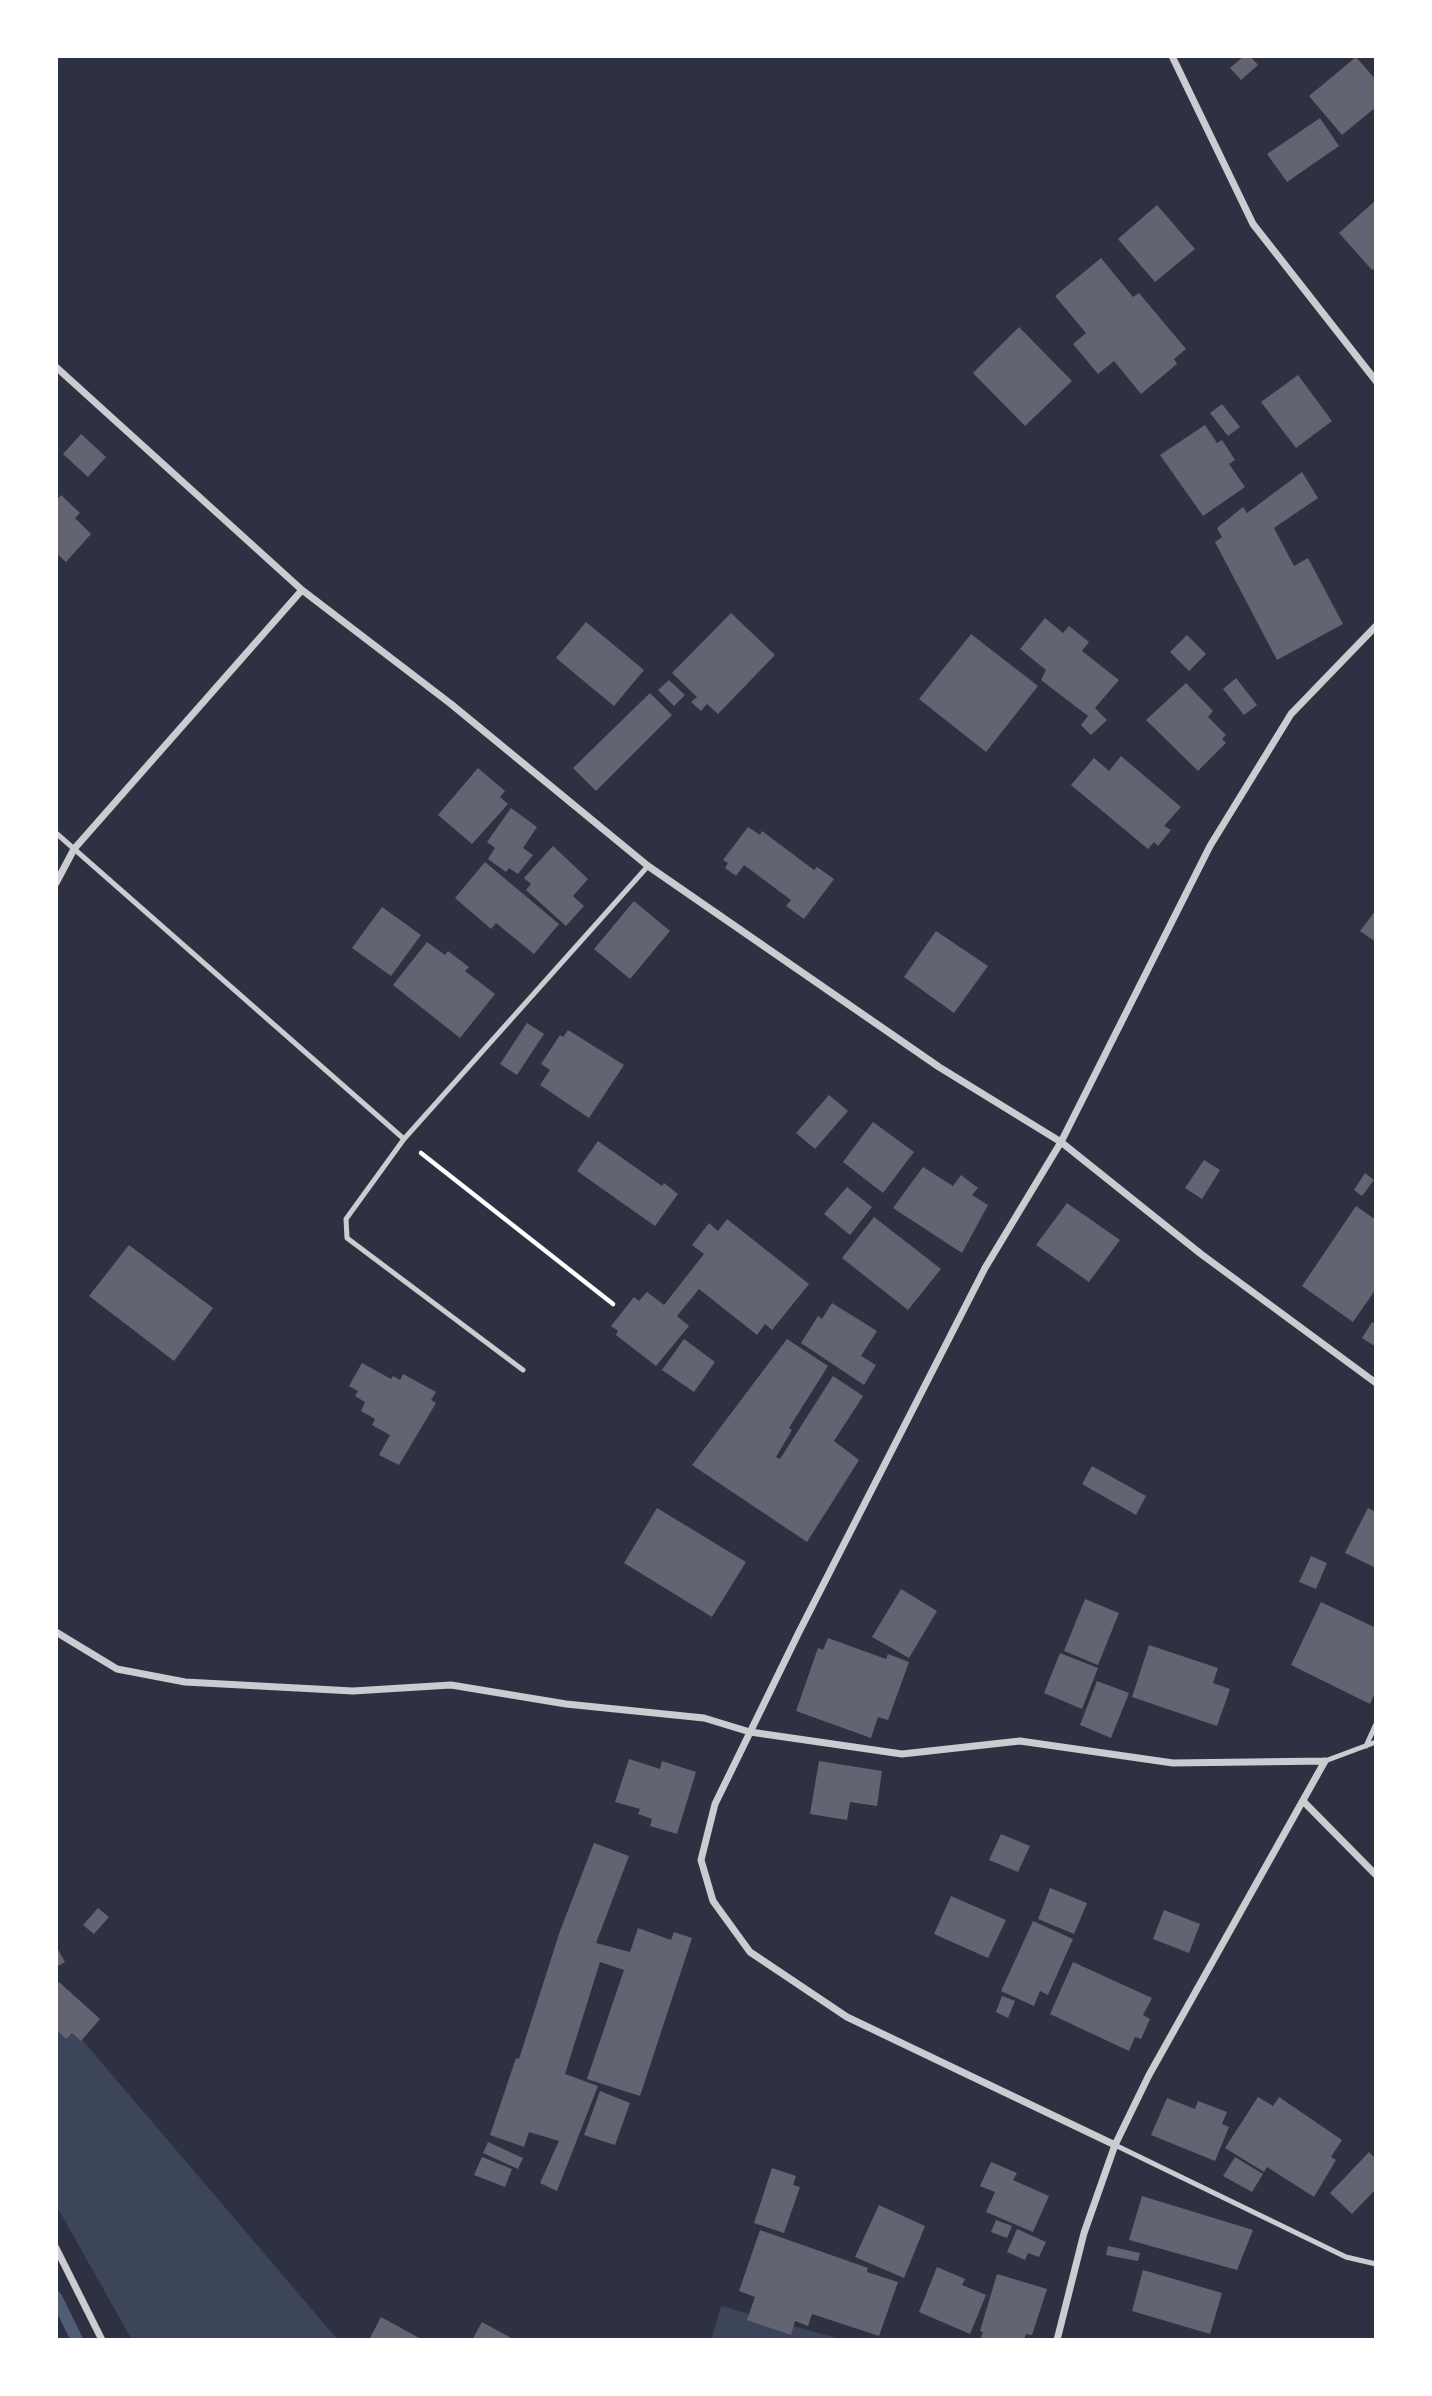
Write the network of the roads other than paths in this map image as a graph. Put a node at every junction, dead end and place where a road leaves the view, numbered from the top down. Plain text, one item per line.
1 (1172, 56) edge
2 (56, 367) edge
3 (1376, 381) edge
4 (302, 590) junction
5 (1376, 626) edge
6 (56, 833) edge
7 (74, 849) junction
8 (648, 866) junction
9 (56, 883) edge
10 (404, 1139) junction
11 (1061, 1142) junction
12 (523, 1370) dead end
13 (1376, 1383) edge
14 (56, 1632) edge
15 (1376, 1724) edge
16 (750, 1732) junction
17 (1376, 1742) edge
18 (1366, 1746) junction
19 (1325, 1762) junction
20 (1303, 1801) junction
21 (1376, 1875) edge
22 (1115, 2145) junction
23 (56, 2248) edge
24 (1376, 2264) edge
25 (102, 2340) edge
26 (1057, 2340) edge

1 - 3 street
2 - 4 street
4 - 7 street
4 - 8 street
5 - 11 street
6 - 7 lane
7 - 9 street
7 - 10 lane
8 - 10 lane
8 - 11 street
10 - 12 lane
11 - 13 street
11 - 16 street
14 - 16 street
15 - 18 lane
16 - 19 street
16 - 22 street
17 - 18 lane
18 - 19 lane
19 - 20 street
20 - 21 street
20 - 22 street
22 - 24 lane
22 - 26 street
23 - 25 street

